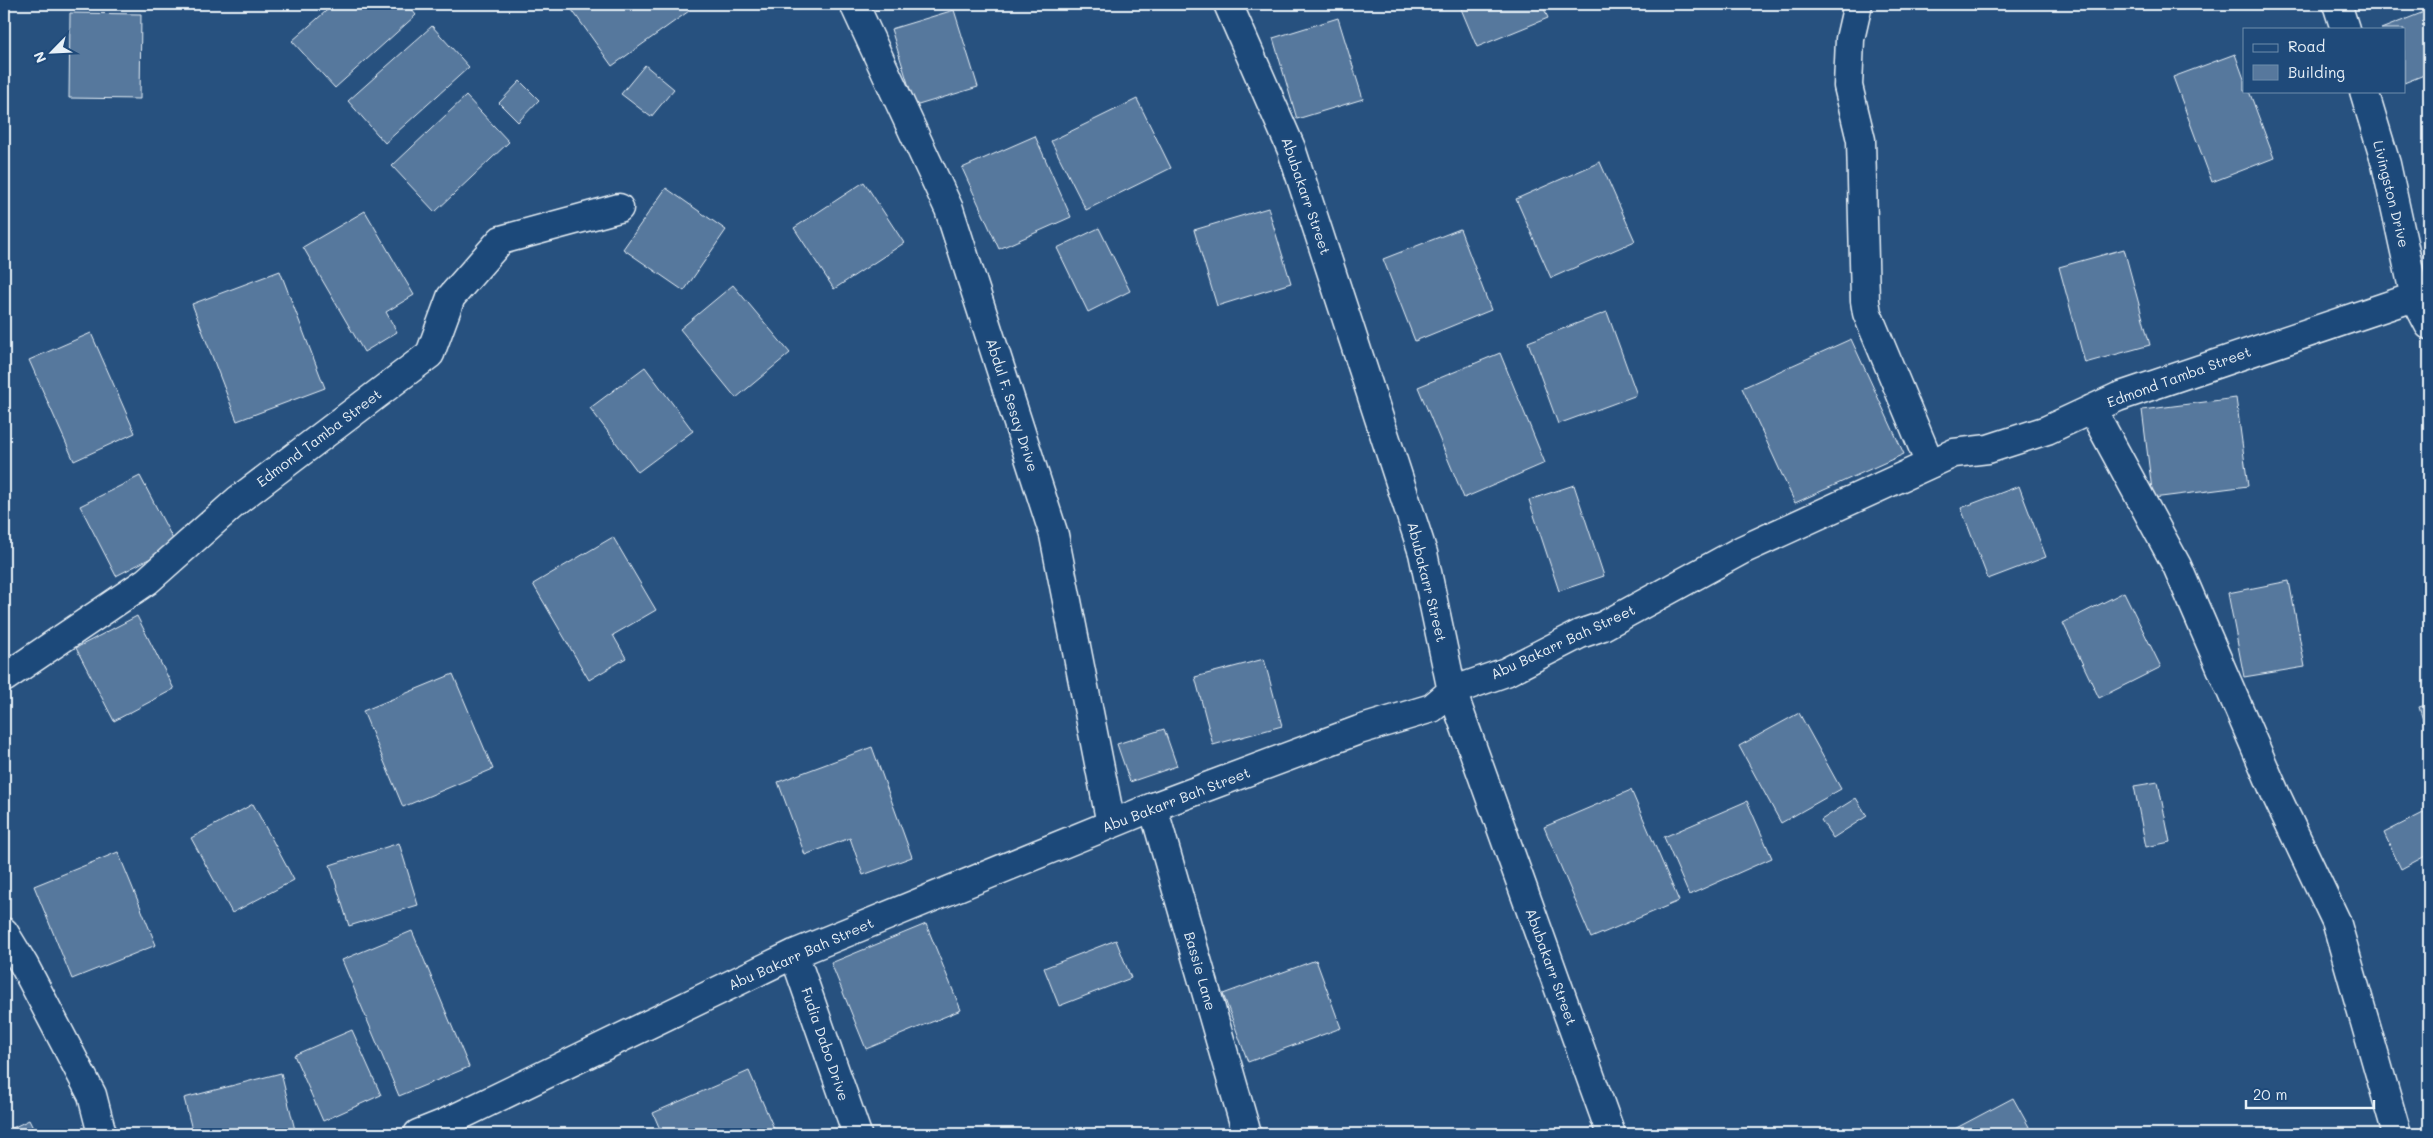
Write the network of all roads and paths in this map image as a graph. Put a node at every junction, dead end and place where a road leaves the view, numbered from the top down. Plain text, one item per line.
1 (854, 4) edge
2 (1228, 4) edge
3 (1858, 4) edge
4 (2337, 4) edge
5 (2345, 28) edge
6 (2364, 92) edge
7 (619, 208) dead end
8 (2422, 295) edge
9 (2429, 325) edge
10 (2092, 409) junction
11 (1930, 464) junction
12 (4, 678) edge
13 (1452, 691) junction
14 (1153, 807) junction
15 (1111, 824) junction
16 (4, 932) edge
17 (794, 954) junction
18 (102, 1134) edge
19 (418, 1134) edge
20 (857, 1134) edge
21 (1247, 1134) edge
22 (1610, 1134) edge
23 (2396, 1134) edge

1 - 15 street, Abdul F. Sesay Drive
2 - 13 street, Abubakarr Street
3 - 11 street
4 - 5 street
6 - 8 street, Livingston Drive
7 - 12 street, Edmond Tamba Street
8 - 9 street, Livingston Drive
8 - 10 street, Edmond Tamba Street
10 - 11 street, Edmond Tamba Street
10 - 23 street
11 - 13 street, Abu Bakarr Bah Street
13 - 14 street, Abu Bakarr Bah Street
13 - 22 street, Abubakarr Street
14 - 15 street, Abu Bakarr Bah Street
14 - 21 street, Bassie Lane
15 - 17 street, Abu Bakarr Bah Street
16 - 18 street
17 - 19 street, Abu Bakarr Bah Street
17 - 20 street, Fudia Dabo Drive

